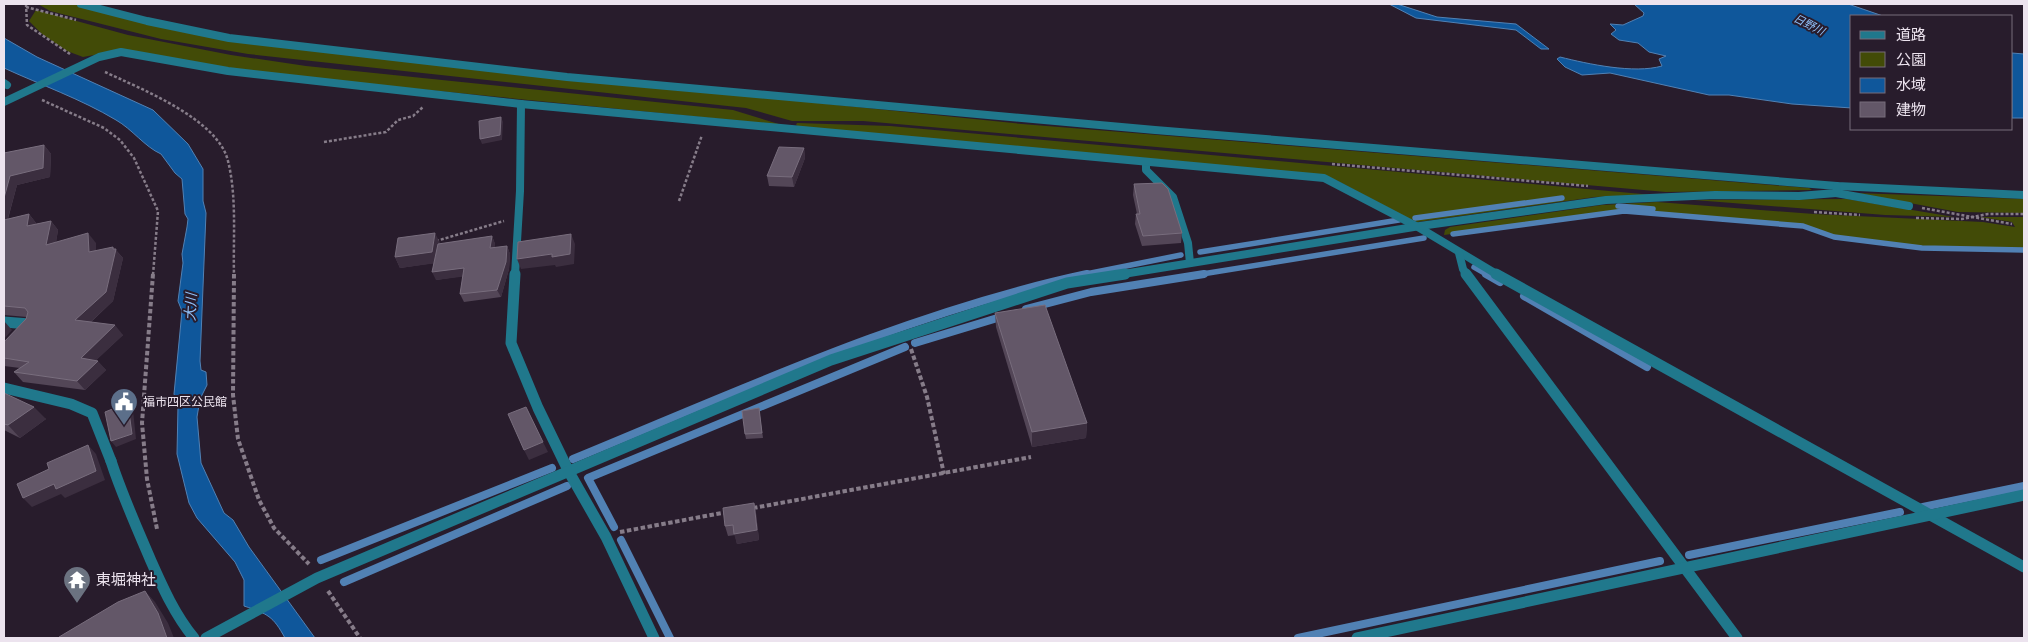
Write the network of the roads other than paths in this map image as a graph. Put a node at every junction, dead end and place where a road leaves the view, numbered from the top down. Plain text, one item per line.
1 (81, 4) edge
2 (4, 102) edge
3 (521, 104) junction
4 (1146, 163) junction
5 (1836, 190) junction
6 (2024, 195) edge
7 (1909, 206) road end
8 (1418, 227) junction
9 (1459, 252) junction
10 (1190, 263) junction
11 (4, 322) edge
12 (15, 339) edge
13 (4, 388) edge
14 (569, 472) junction
15 (2024, 495) edge
16 (1930, 515) junction
17 (2024, 567) edge
18 (1685, 568) junction
19 (211, 635) edge
20 (194, 638) edge
21 (654, 638) edge
22 (1357, 638) edge
23 (1737, 638) edge

1 - 5 street
2 - 3 street
3 - 4 street
3 - 14 street
4 - 8 street
4 - 10 street
5 - 6 street
5 - 7 street
5 - 8 street
8 - 9 street
8 - 10 street
9 - 16 street
9 - 18 street
10 - 14 street
11 - 12 street
13 - 20 street
14 - 19 street
14 - 21 street
15 - 16 street
16 - 17 street
16 - 18 street
18 - 22 street
18 - 23 street

